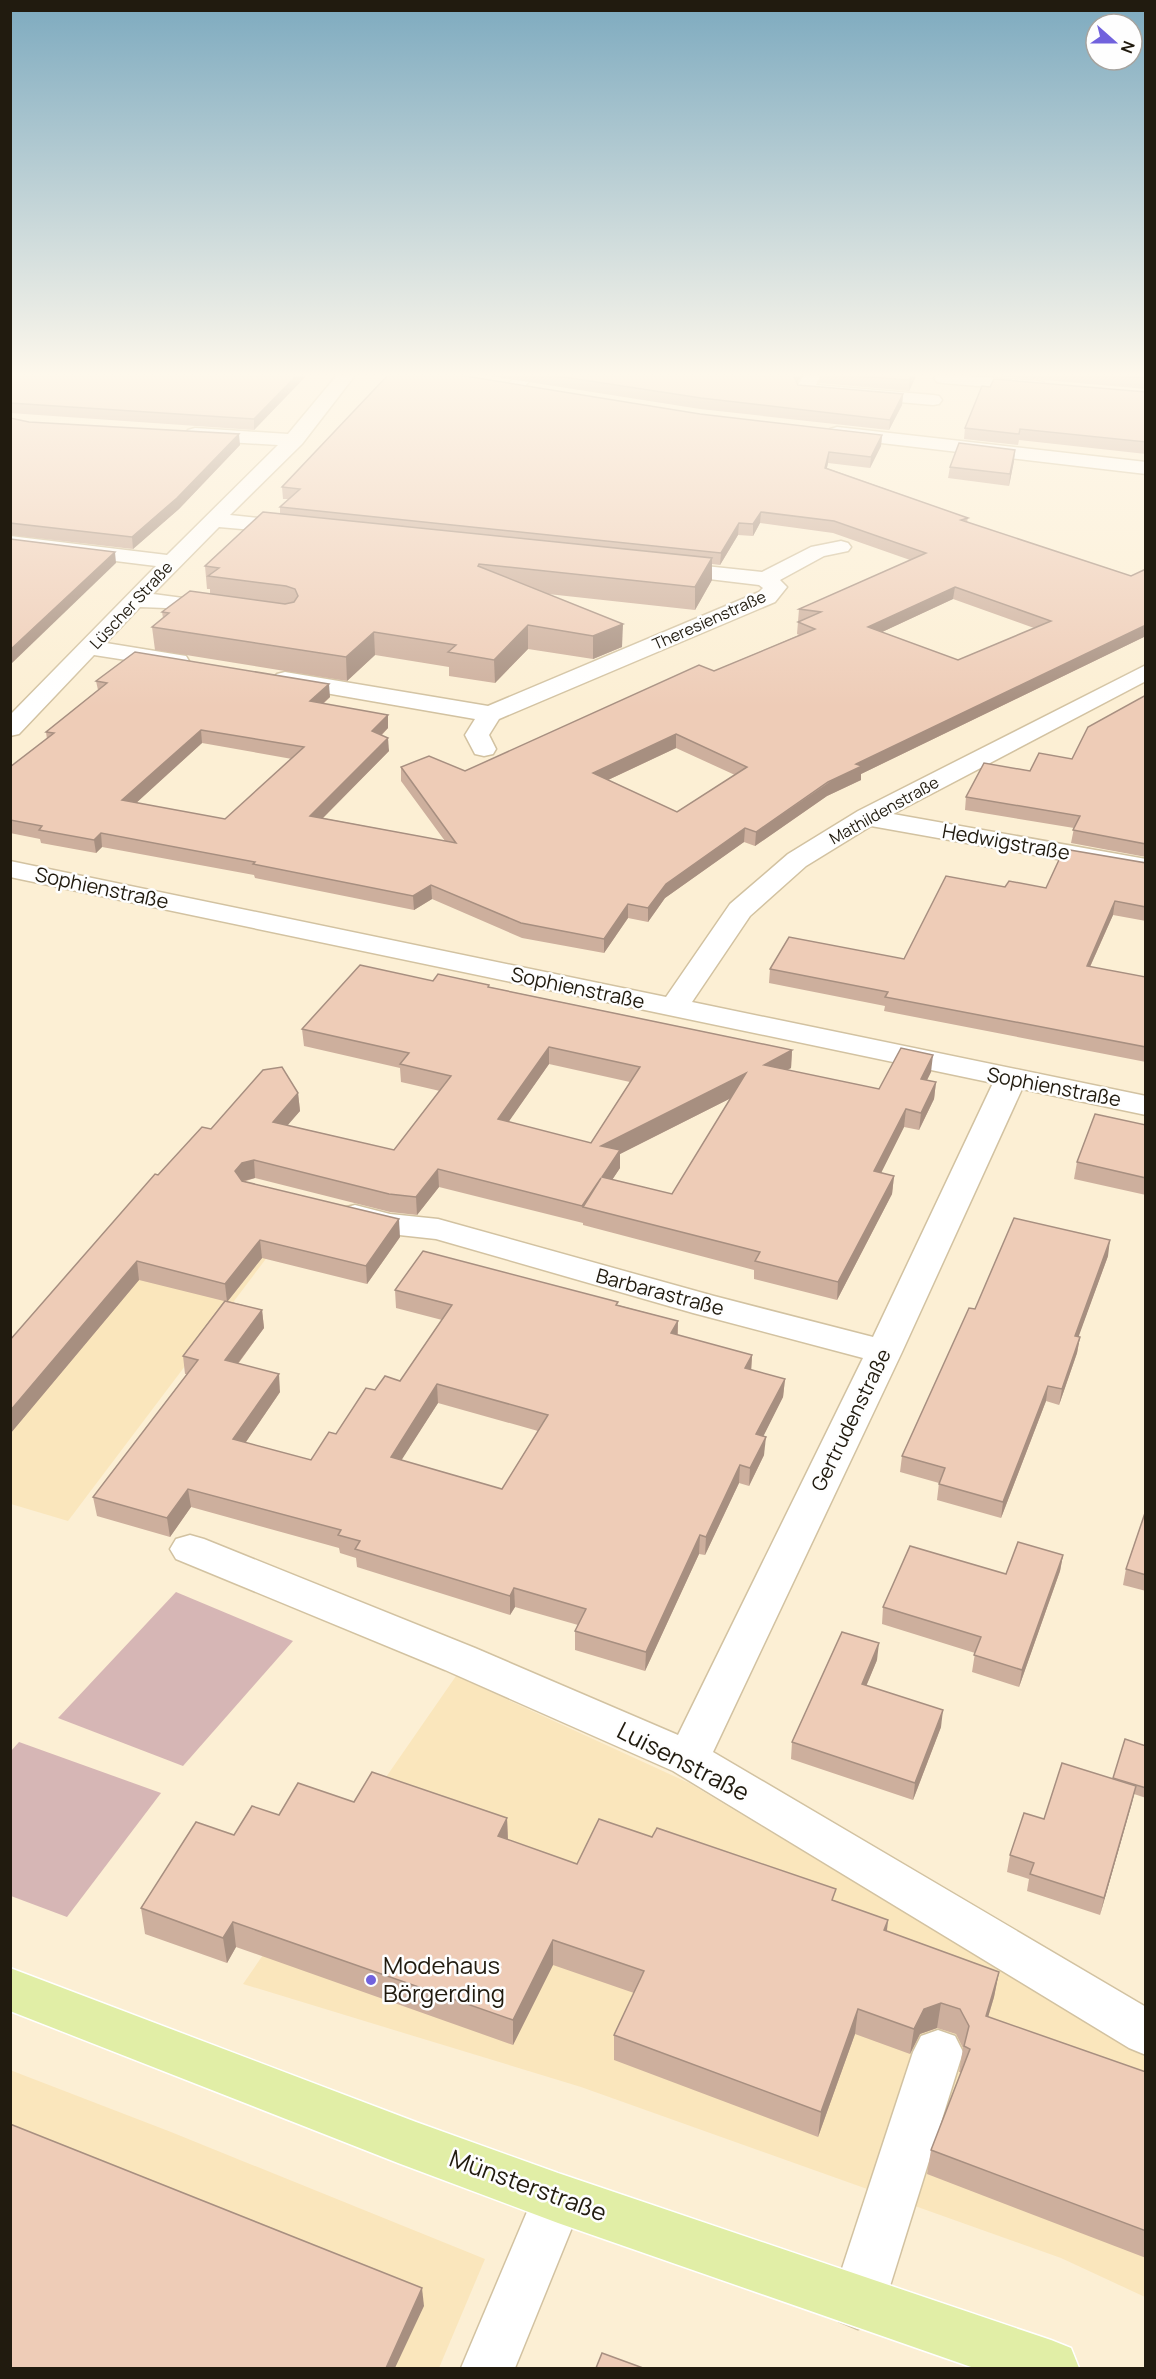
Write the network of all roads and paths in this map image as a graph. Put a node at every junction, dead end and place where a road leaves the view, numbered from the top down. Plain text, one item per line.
1 (249, 485) edge
2 (214, 519) junction
3 (319, 531) edge
4 (10, 542) edge
5 (841, 547) dead end
6 (172, 562) junction
7 (648, 566) edge
8 (765, 579) junction
9 (136, 600) junction
10 (243, 612) edge
11 (91, 648) junction
12 (196, 664) edge
13 (1146, 672) edge
14 (263, 676) edge
15 (490, 714) junction
16 (10, 729) edge
17 (484, 749) dead end
18 (867, 817) junction
19 (1146, 867) edge
20 (10, 869) edge
21 (673, 1008) junction
22 (1011, 1078) junction
23 (1146, 1106) edge
24 (323, 1207) edge
25 (884, 1352) junction
26 (190, 1549) dead end
27 (688, 1759) junction
28 (10, 1989) edge
29 (1146, 2033) edge
30 (938, 2052) dead end
31 (558, 2198) junction
32 (858, 2302) junction
33 (488, 2368) edge
34 (1051, 2368) edge

1 - 2 street, Lüscher Straße
2 - 3 street
2 - 6 street, Lüscher Straße
4 - 6 street
5 - 8 street
6 - 9 street, Lüscher Straße
7 - 8 street, Theresienstraße
8 - 15 street, Theresienstraße
9 - 10 street
9 - 11 street, Lüscher Straße
11 - 12 street
11 - 16 street, Lüscher Straße
13 - 18 street, Mathildenstraße
14 - 15 street
15 - 17 street
18 - 19 street, Hedwigstraße
18 - 21 street, Mathildenstraße
20 - 21 street, Sophienstraße
21 - 22 street, Sophienstraße
22 - 23 street, Sophienstraße
22 - 25 street, Gertrudenstraße
24 - 25 street, Barbarastraße
25 - 27 street, Gertrudenstraße
26 - 27 street, Luisenstraße
27 - 29 street, Luisenstraße
28 - 31 main road, Münsterstraße
30 - 32 street
31 - 32 main road, Münsterstraße
31 - 33 street
32 - 34 main road, Münsterstraße

